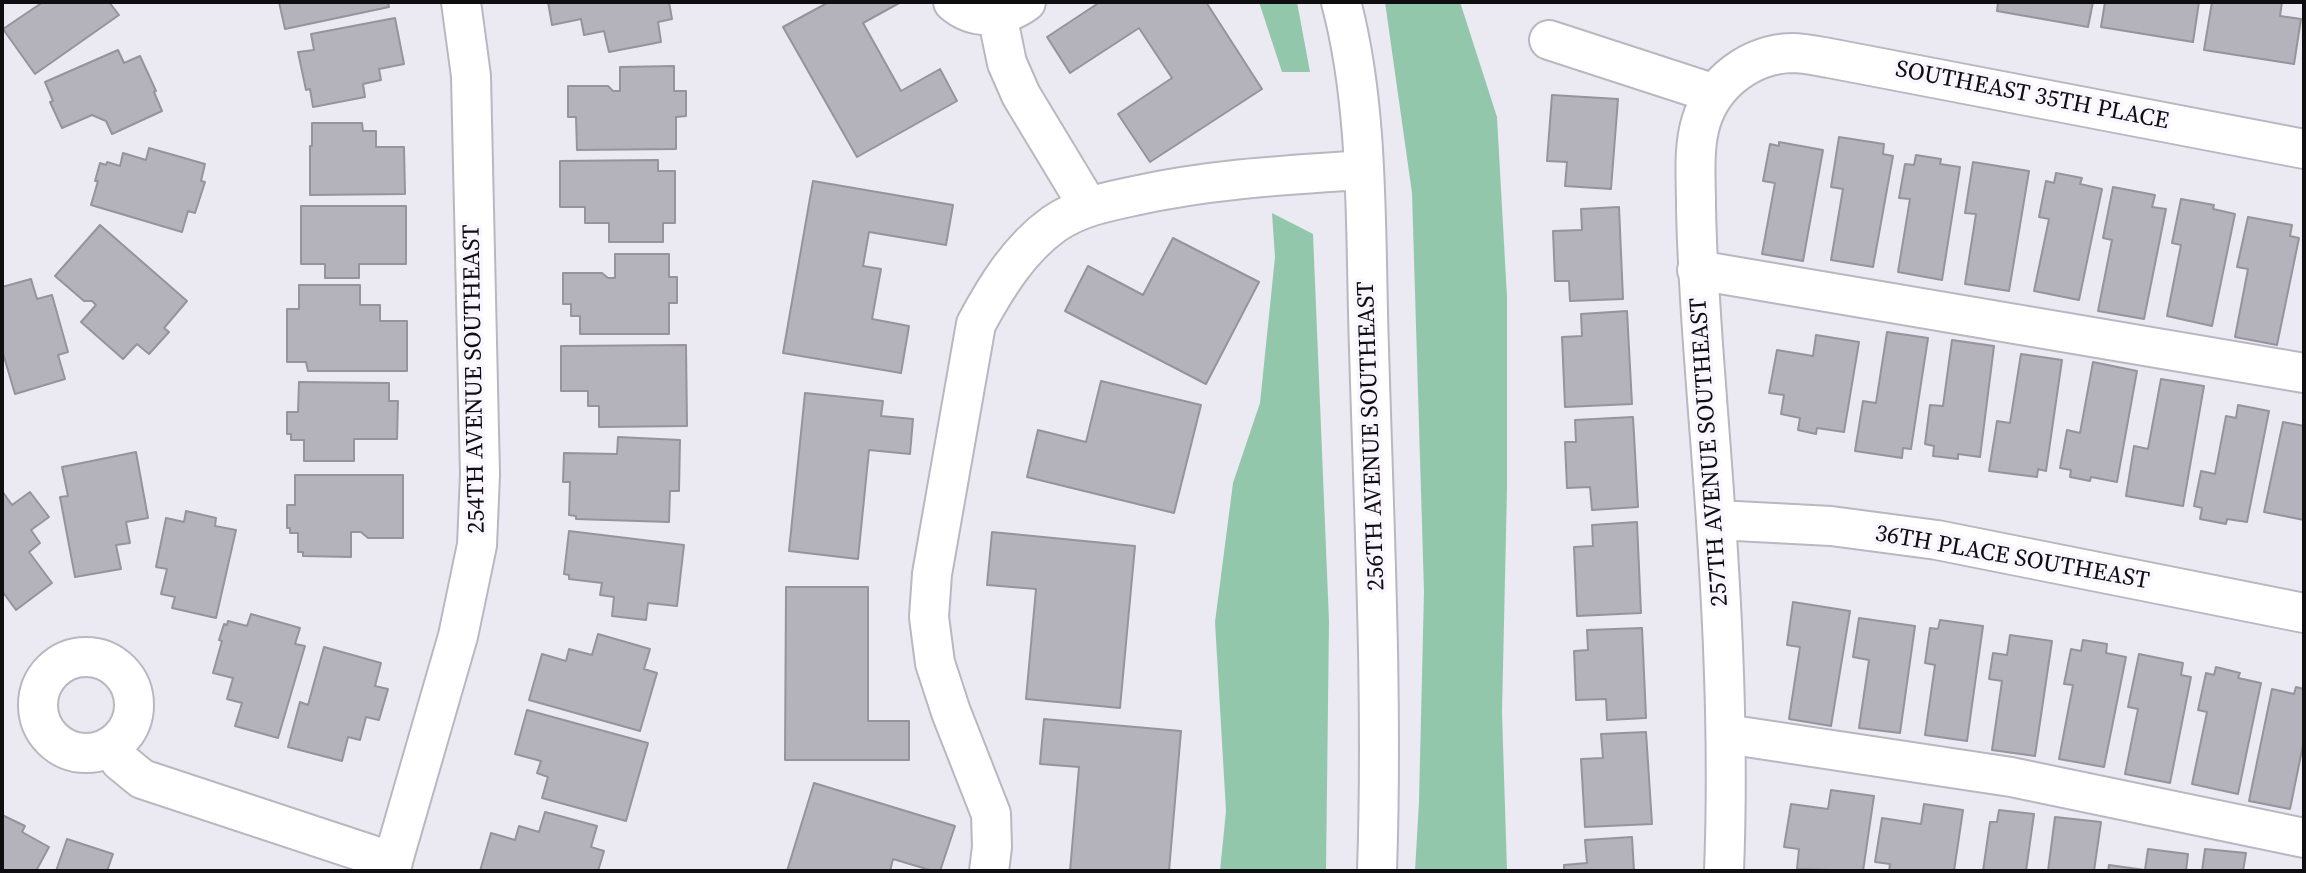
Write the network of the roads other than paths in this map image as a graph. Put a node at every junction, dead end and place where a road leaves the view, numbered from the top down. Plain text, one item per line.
1 (461, 2) edge
2 (953, 2) edge
3 (1341, 2) edge
4 (1011, 9) edge
5 (1549, 40) dead end
6 (1759, 59) joint
7 (1715, 94) junction
8 (2304, 149) edge
9 (1363, 170) junction
10 (1088, 206) junction
11 (1697, 270) junction
12 (2304, 373) edge
13 (1717, 520) junction
14 (2304, 613) edge
15 (1726, 734) junction
16 (111, 747) dead end
17 (2304, 838) edge
18 (391, 867) edge
19 (989, 871) edge
20 (1377, 871) edge
21 (1724, 871) edge

1 - 18 street, 254TH AVENUE SOUTHEAST
2 - 4 street
3 - 9 street, 256TH AVENUE SOUTHEAST
4 - 10 street
5 - 7 street
6 - 7 street, 257TH AVENUE SOUTHEAST
6 - 8 street, SOUTHEAST 35TH PLACE
7 - 11 street, 257TH AVENUE SOUTHEAST
9 - 10 street
9 - 20 street, 256TH AVENUE SOUTHEAST
10 - 19 street
11 - 12 street
11 - 13 street, 257TH AVENUE SOUTHEAST
13 - 14 street, 36TH PLACE SOUTHEAST
13 - 15 street, 257TH AVENUE SOUTHEAST
15 - 17 street
15 - 21 street, 257TH AVENUE SOUTHEAST
16 - 18 street

